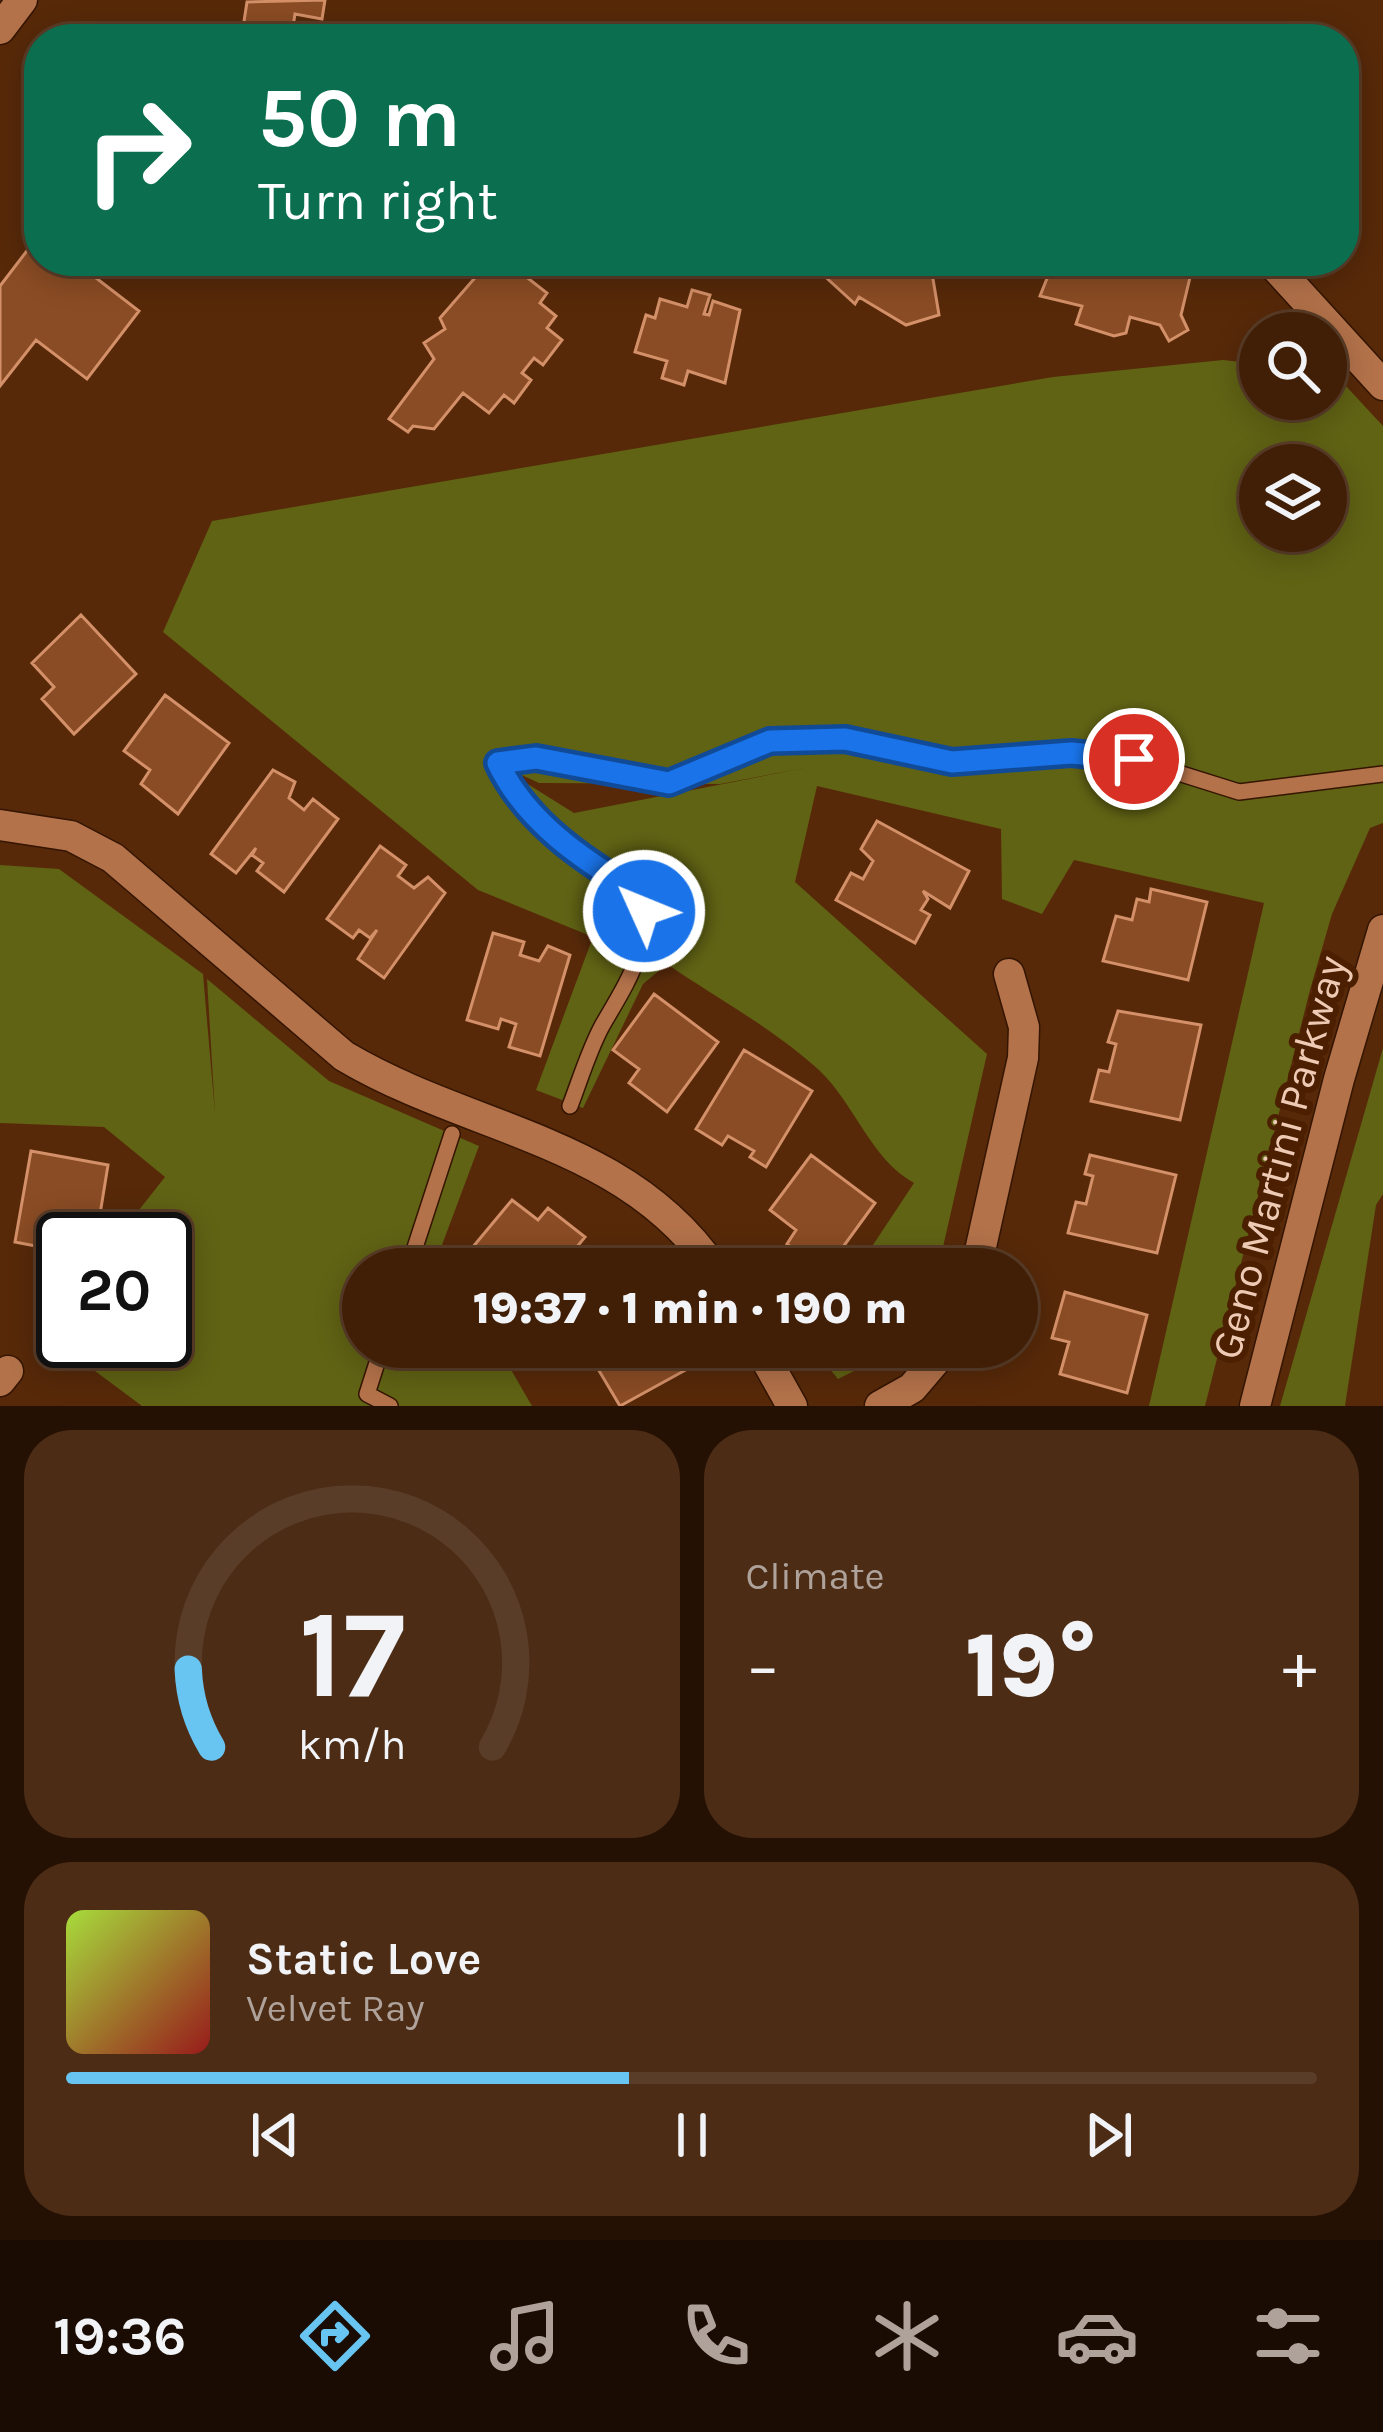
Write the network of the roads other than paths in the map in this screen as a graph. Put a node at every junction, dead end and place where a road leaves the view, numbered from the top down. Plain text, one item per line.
1 (22, 0) edge
2 (0, 29) edge
3 (1284, 276) edge
4 (1383, 385) edge
5 (1383, 774) edge
6 (0, 825) edge
7 (1383, 930) edge
8 (1009, 974) dead end
9 (570, 1106) dead end
10 (452, 1134) dead end
11 (415, 1248) edge
12 (697, 1248) edge
13 (981, 1248) edge
14 (375, 1368) edge
15 (771, 1368) edge
16 (928, 1368) edge
17 (364, 1406) edge
18 (388, 1406) edge
19 (793, 1406) edge
20 (880, 1406) edge
21 (1255, 1406) edge

1 - 2 street
3 - 4 street
5 - 9 lane
6 - 12 street
7 - 21 street, Geno Martini Parkway
8 - 13 street
10 - 11 lane
14 - 18 lane
15 - 19 street
16 - 20 street
17 - 18 lane

